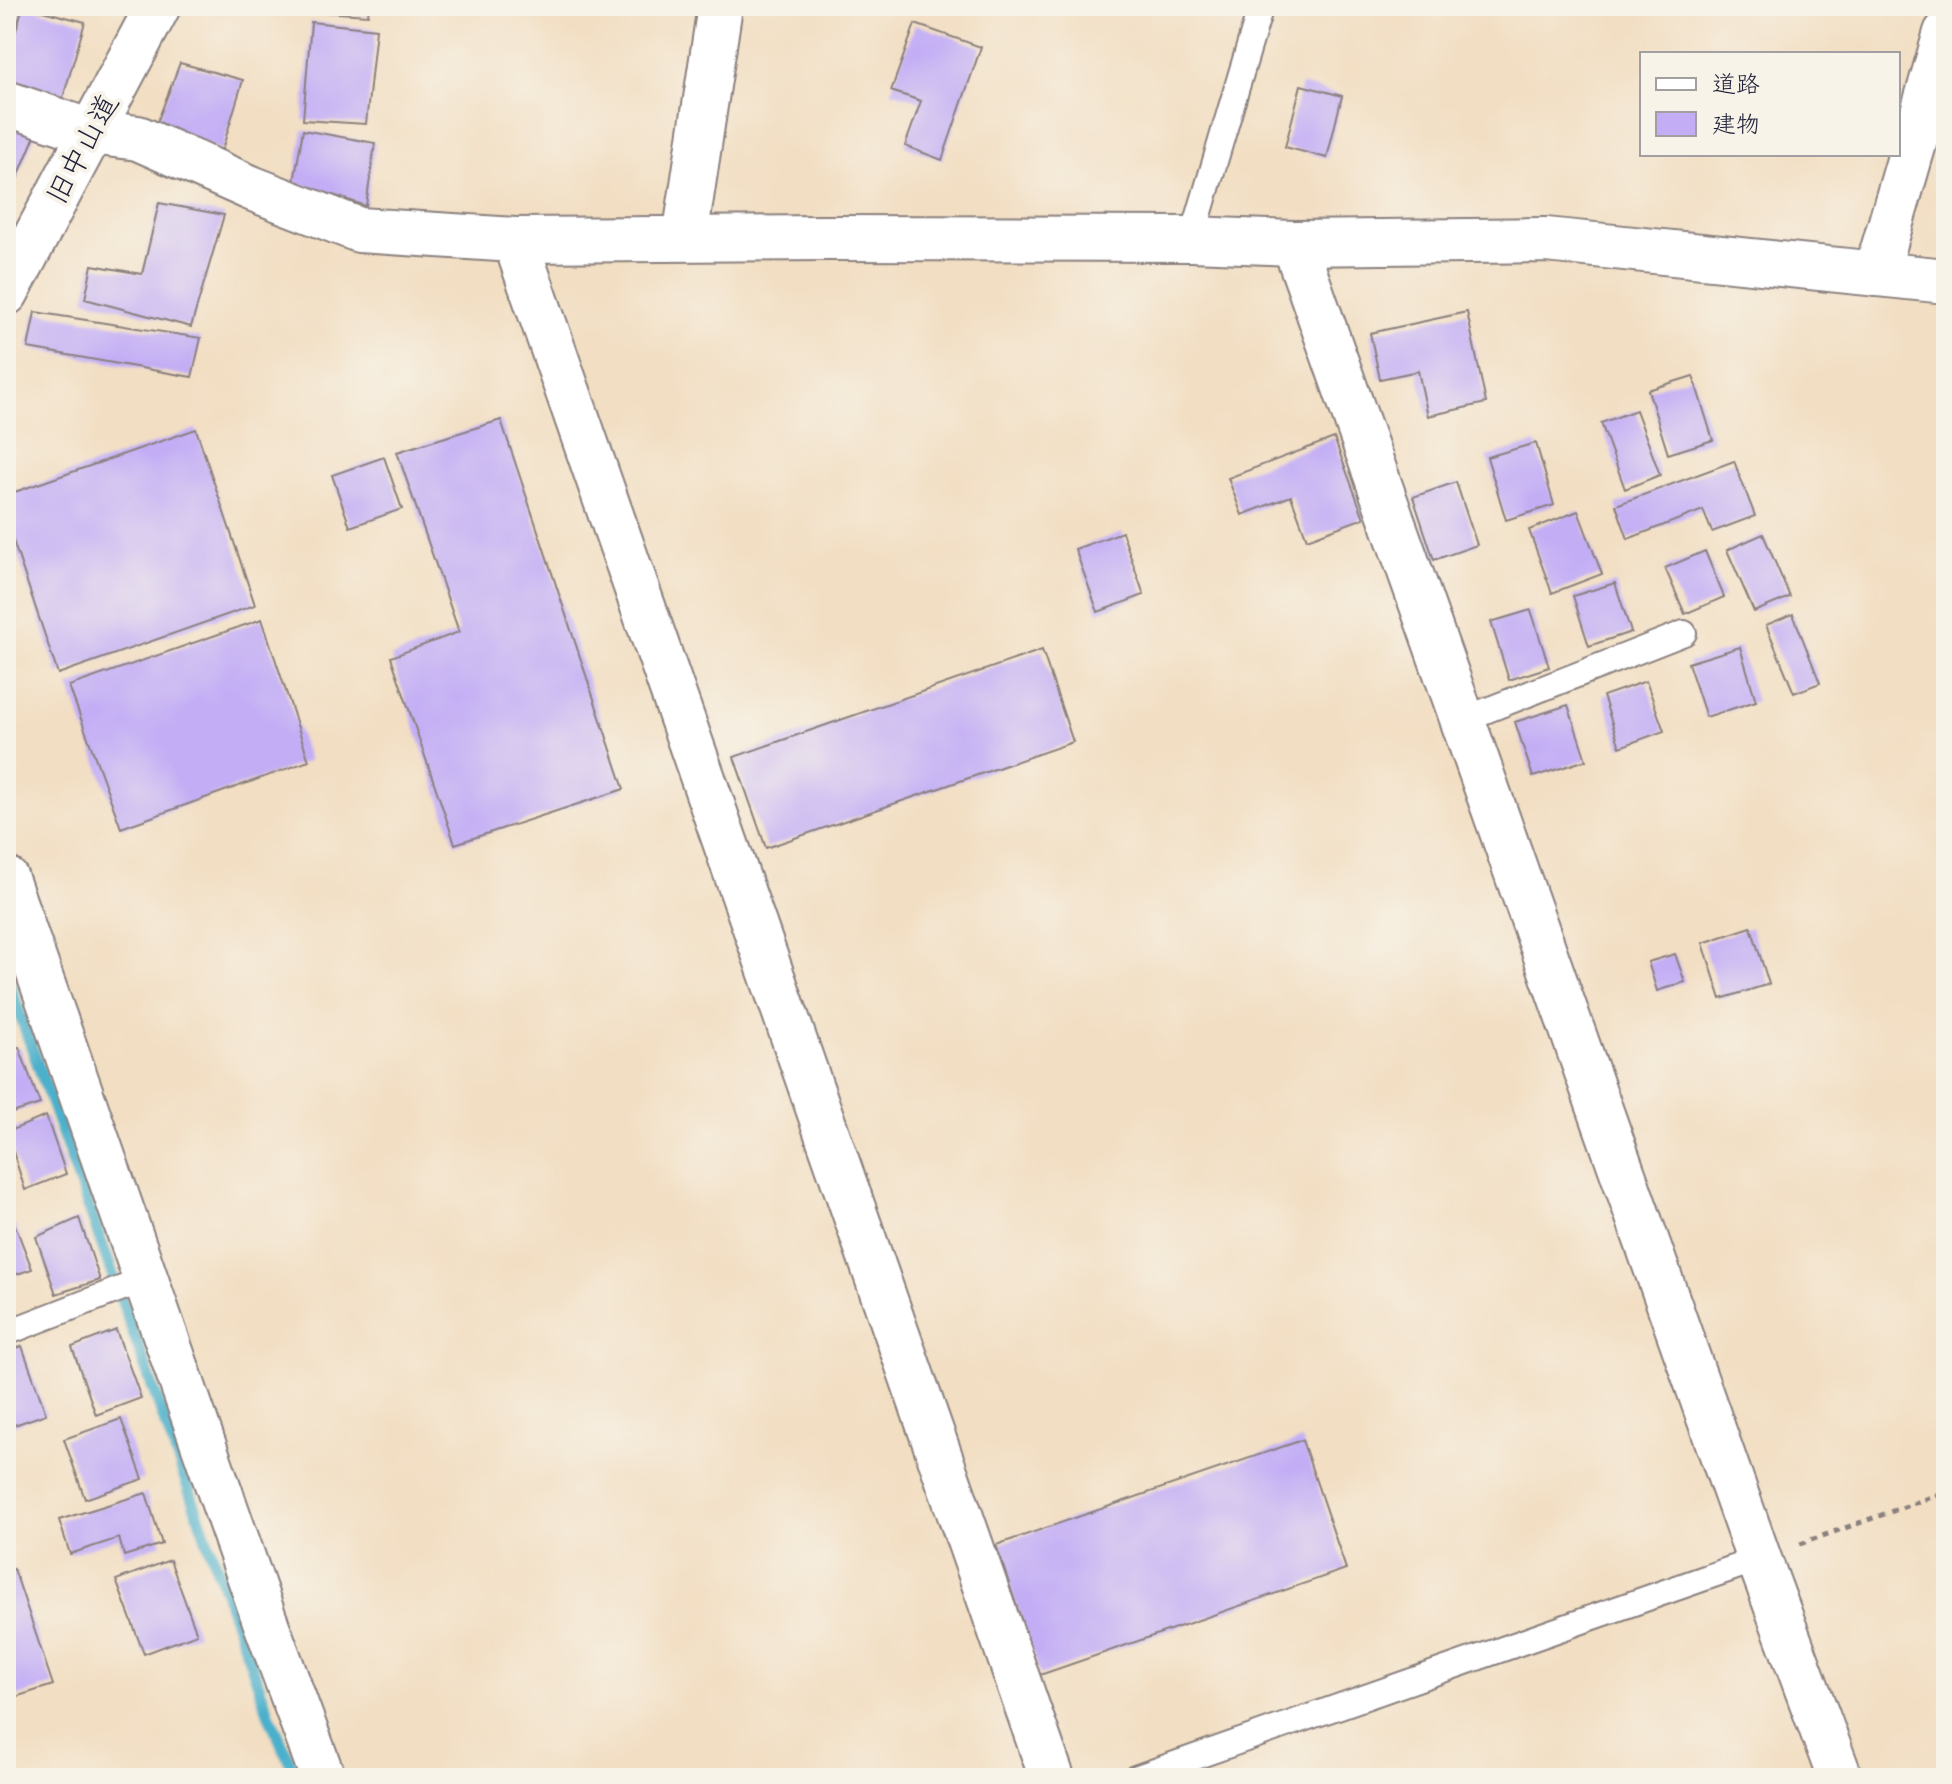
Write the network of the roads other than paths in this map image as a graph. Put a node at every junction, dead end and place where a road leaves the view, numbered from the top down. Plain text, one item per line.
1 (158, 6) edge
2 (720, 6) edge
3 (1261, 6) edge
4 (1946, 33) edge
5 (6, 103) edge
6 (91, 132) junction
7 (685, 238) junction
8 (1192, 239) junction
9 (515, 240) junction
10 (1294, 243) junction
11 (1876, 274) junction
12 (1946, 281) edge
13 (6, 293) edge
14 (1684, 633) dead end
15 (1462, 720) junction
16 (6, 879) edge
17 (146, 1279) junction
18 (6, 1333) edge
19 (1759, 1559) junction
20 (323, 1778) edge
21 (1052, 1778) edge
22 (1135, 1778) edge
23 (1840, 1778) edge

1 - 6 street, 旧中山道
2 - 7 street
3 - 8 lane
4 - 11 street
5 - 6 street
6 - 9 street
6 - 13 street, 旧中山道
7 - 8 street
7 - 9 street
8 - 10 street
9 - 21 street
10 - 11 street
10 - 15 street
11 - 12 street
14 - 15 lane
15 - 19 street
16 - 17 street
17 - 18 lane
17 - 20 street
19 - 22 lane
19 - 23 street

